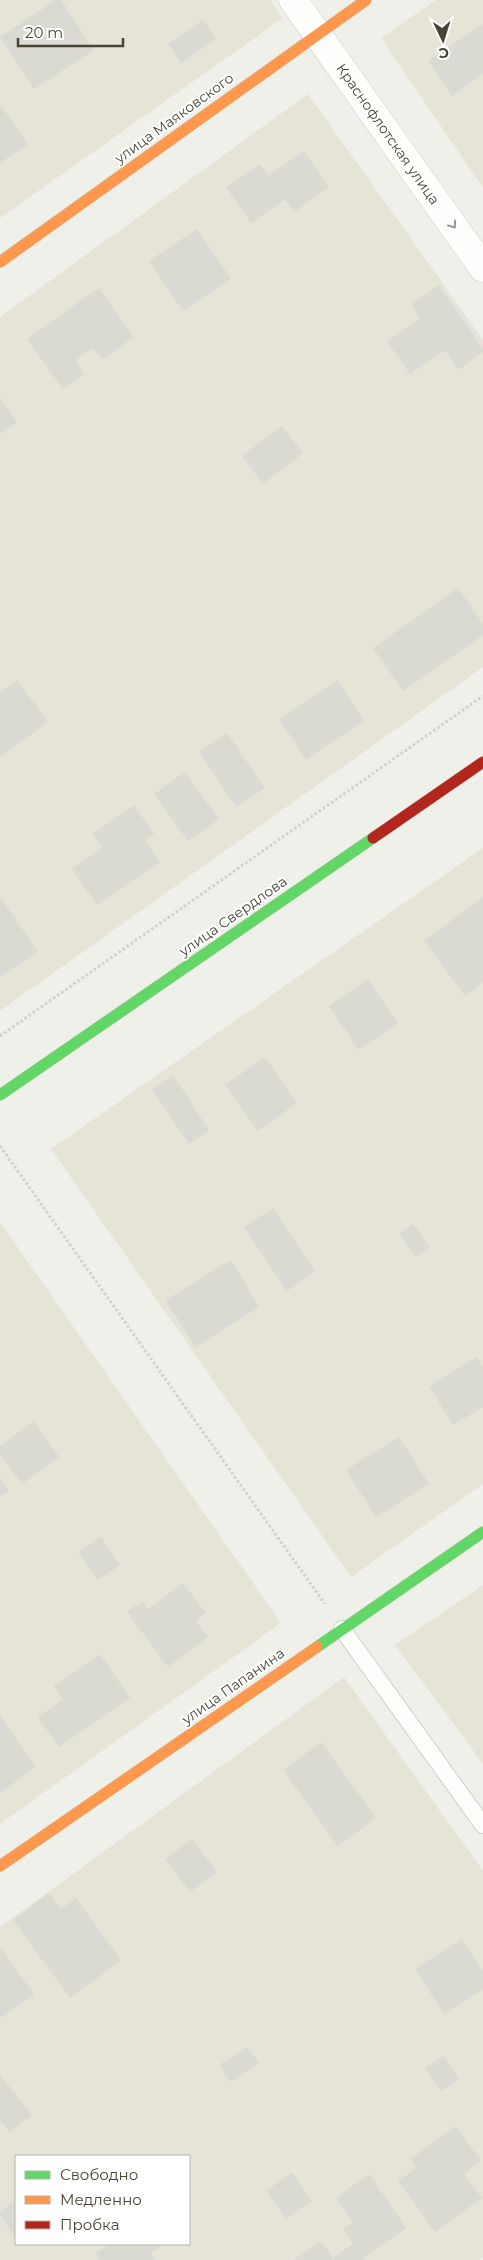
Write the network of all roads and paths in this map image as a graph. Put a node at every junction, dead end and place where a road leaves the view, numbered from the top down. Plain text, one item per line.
1 (293, 0) edge
2 (366, 0) edge
3 (317, 34) junction
4 (0, 262) edge
5 (483, 268) edge
6 (483, 696) edge
7 (483, 762) edge
8 (0, 1036) edge
9 (0, 1095) edge
10 (0, 1146) edge
11 (483, 1532) edge
12 (342, 1629) junction
13 (483, 1825) edge
14 (0, 1866) edge

1 - 3 street, Краснофлотская улица
2 - 3 street, улица Маяковского
3 - 4 street, улица Маяковского
3 -> 5 street, Краснофлотская улица
6 - 8 path
7 - 9 street, улица Свердлова
10 - 12 path
11 - 12 street, улица Папанина
12 - 13 lane
12 - 14 street, улица Папанина

